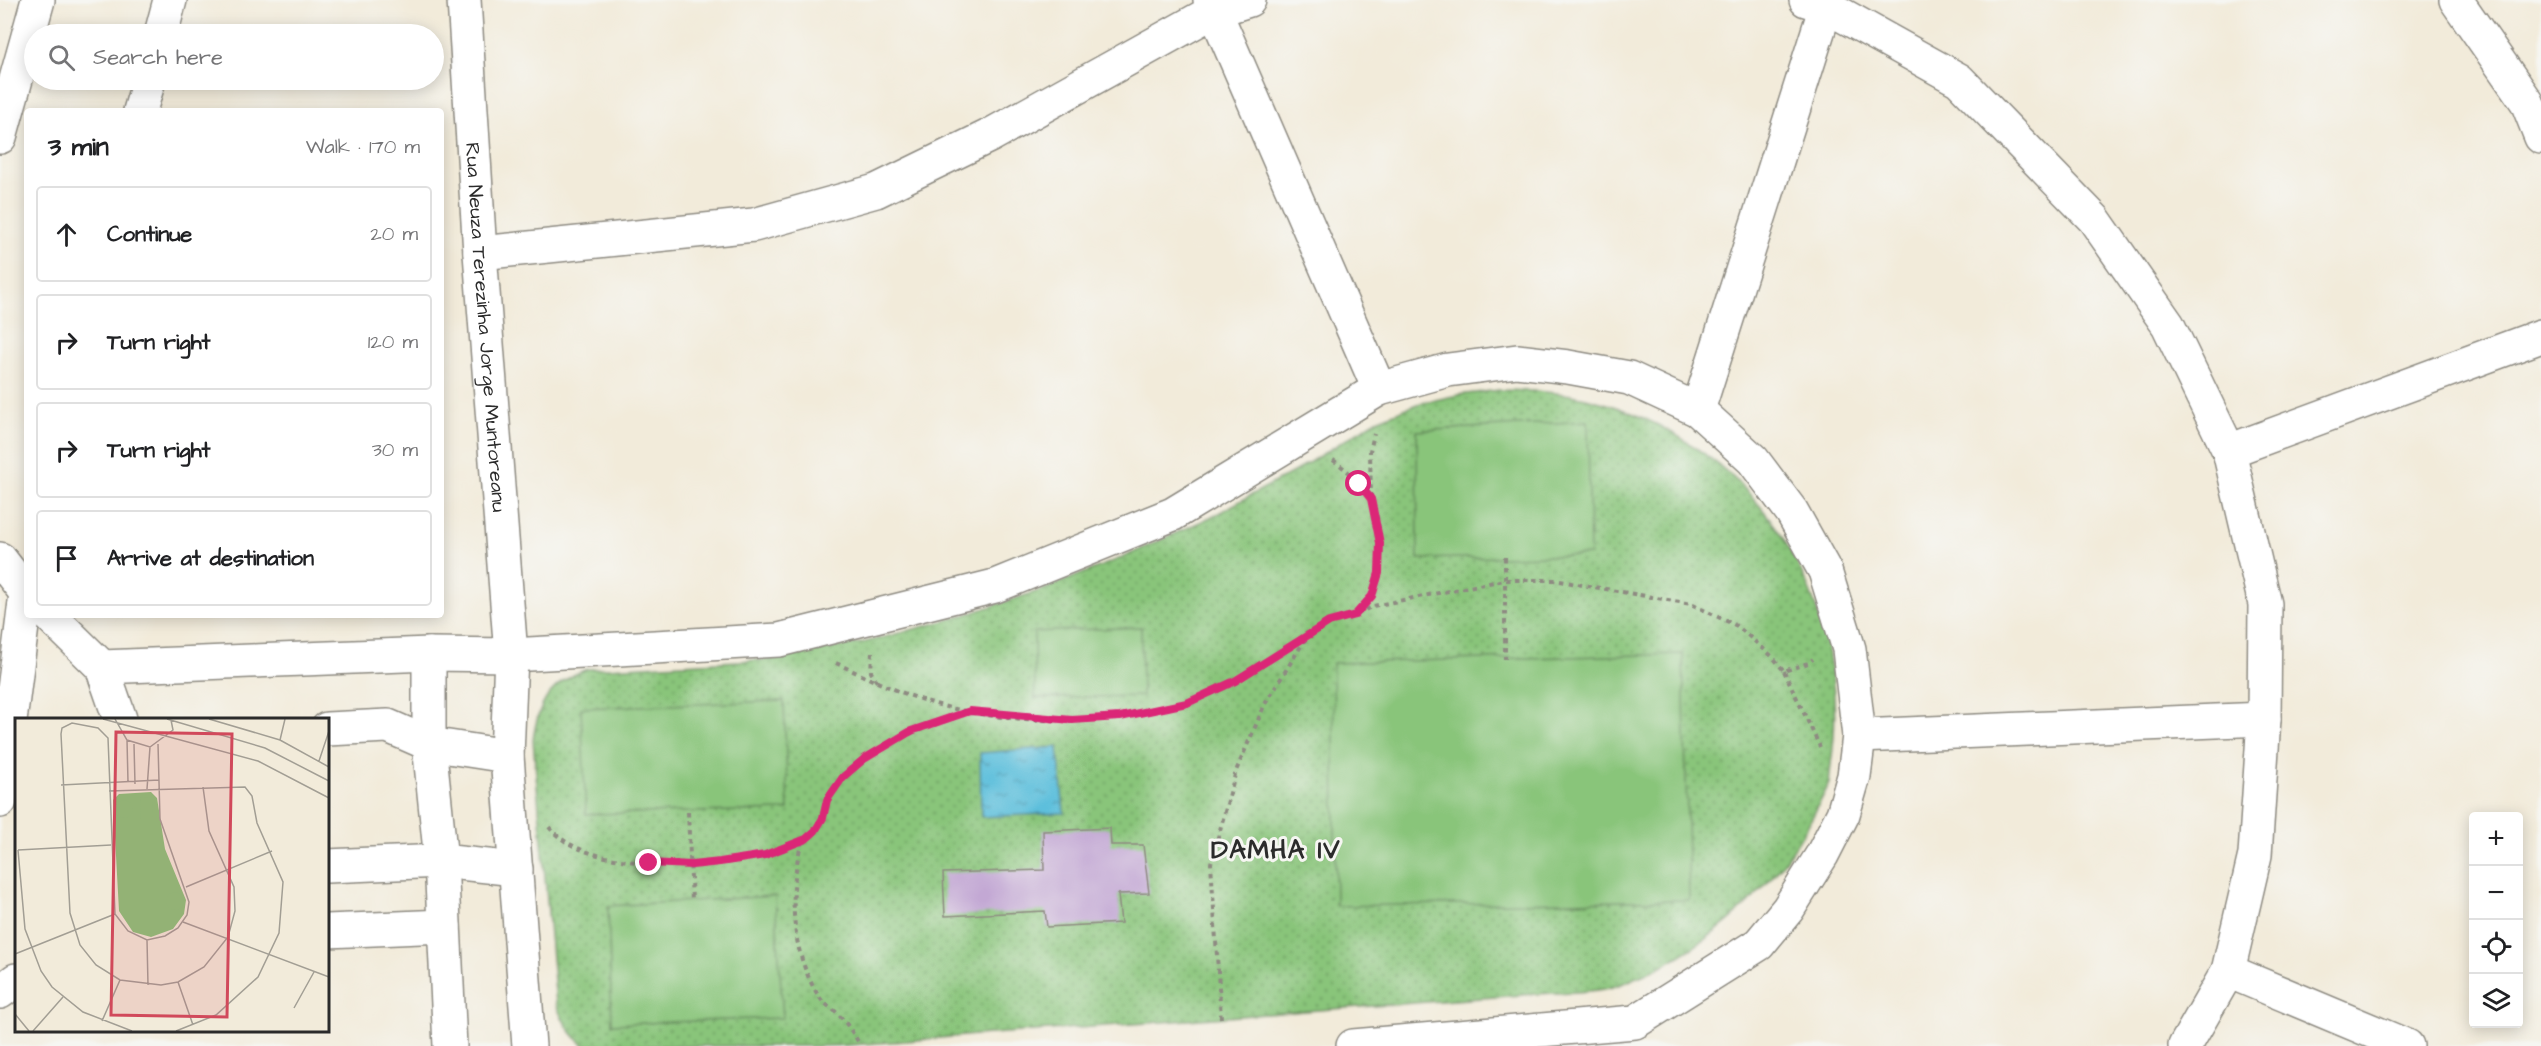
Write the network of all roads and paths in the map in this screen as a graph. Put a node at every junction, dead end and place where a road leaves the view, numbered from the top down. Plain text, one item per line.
1 (38, 0) edge
2 (170, 0) edge
3 (464, 0) edge
4 (1249, 0) edge
5 (2456, 0) edge
6 (1820, 2) edge
7 (1212, 5) edge
8 (31, 24) edge
9 (163, 24) edge
10 (24, 50) edge
11 (145, 90) edge
12 (141, 108) edge
13 (0, 137) edge
14 (2541, 137) edge
15 (480, 253) junction
16 (2541, 336) edge
17 (1379, 390) junction
18 (1698, 410) junction
19 (1376, 426) dead end
20 (2229, 451) junction
21 (1332, 459) dead end
22 (1371, 499) junction
23 (1505, 557) dead end
24 (0, 559) edge
25 (1504, 580) junction
26 (24, 588) edge
27 (1355, 615) junction
28 (29, 618) edge
29 (53, 618) edge
30 (1306, 638) junction
31 (873, 646) dead end
32 (429, 654) junction
33 (510, 655) junction
34 (1815, 657) dead end
35 (1505, 659) dead end
36 (832, 661) dead end
37 (102, 667) junction
38 (1784, 671) junction
39 (878, 682) junction
40 (970, 711) junction
41 (120, 718) edge
42 (2264, 719) junction
43 (328, 729) edge
44 (1859, 736) junction
45 (429, 744) junction
46 (507, 756) junction
47 (1825, 758) dead end
48 (0, 801) edge
49 (688, 812) dead end
50 (545, 822) dead end
51 (802, 840) junction
52 (441, 861) junction
53 (692, 865) junction
54 (328, 866) edge
55 (516, 869) junction
56 (692, 901) dead end
57 (444, 926) junction
58 (328, 931) edge
59 (2228, 971) junction
60 (15, 981) edge
61 (0, 992) edge
62 (1221, 1018) dead end
63 (1640, 1034) edge
64 (859, 1043) dead end
65 (450, 1046) edge
66 (529, 1046) edge
67 (1353, 1046) edge
68 (2185, 1046) edge
69 (2407, 1046) edge

1 - 8 street
2 - 9 street
3 - 15 street, Rua Neuza Terezinha Jorge Muntoreanu
4 - 7 street
5 - 14 street
6 - 18 street
6 - 20 street
7 - 15 street
7 - 17 street
10 - 13 street
11 - 12 street
15 - 33 street, Rua Neuza Terezinha Jorge Muntoreanu
16 - 20 street
17 - 18 street
17 - 33 street
18 - 44 street
19 - 22 path
20 - 42 street
21 - 22 path
22 - 27 path
23 - 25 path
24 - 26 street
25 - 27 path
25 - 35 path
25 - 38 path
27 - 30 path
28 - 48 street
29 - 37 street
30 - 40 path
30 - 62 path
31 - 39 path
32 - 33 street
32 - 37 street
32 - 45 street
33 - 46 street, Rua Neuza Terezinha Jorge Muntoreanu
34 - 38 path
36 - 39 path
37 - 41 street
38 - 47 path
39 - 40 path
40 - 51 path
42 - 44 street
42 - 59 street
43 - 45 street
44 - 63 street
45 - 46 street
45 - 52 street
46 - 55 street, Rua Neuza Terezinha Jorge Muntoreanu
49 - 53 path
50 - 53 path
51 - 53 path
51 - 64 path
52 - 54 street
52 - 55 street
52 - 57 street
53 - 56 path
55 - 66 street, Rua Neuza Terezinha Jorge Muntoreanu
57 - 58 street
57 - 65 street
59 - 68 street
59 - 69 street
60 - 61 street
63 - 67 street

